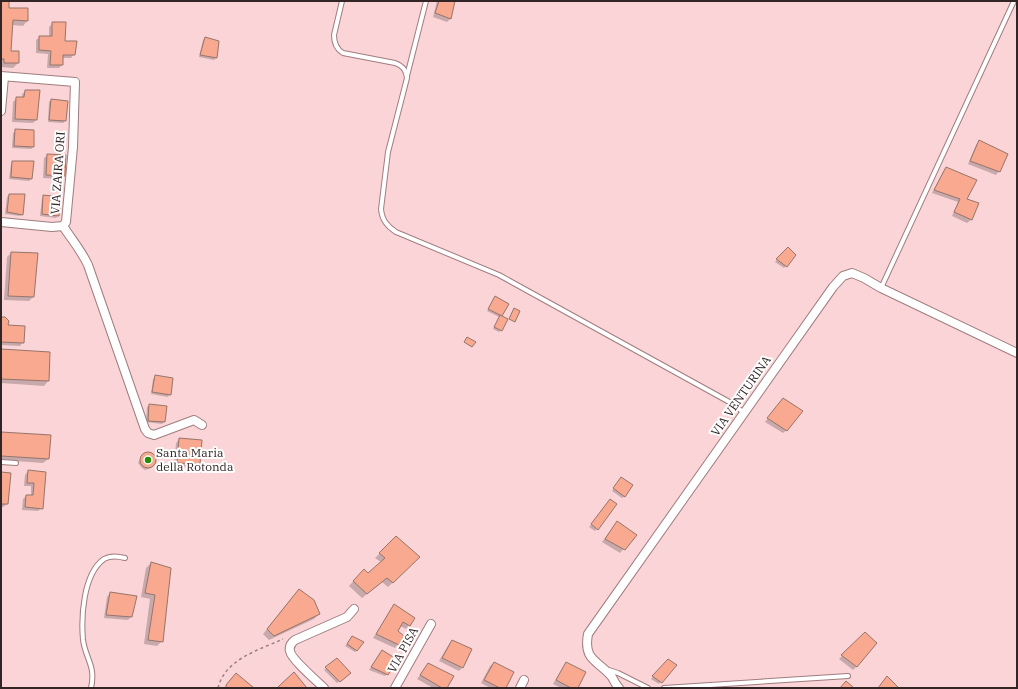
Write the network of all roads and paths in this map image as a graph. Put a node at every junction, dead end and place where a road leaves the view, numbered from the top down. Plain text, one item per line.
1 (342, 1) edge
2 (426, 1) edge
3 (1014, 1) edge
4 (2, 76) edge
5 (407, 78) junction
6 (1, 111) edge
7 (1, 222) edge
8 (63, 226) junction
9 (881, 288) junction
10 (1017, 352) edge
11 (744, 413) junction
12 (202, 425) dead end
13 (1, 462) edge
14 (16, 463) dead end
15 (125, 558) dead end
16 (354, 609) dead end
17 (431, 624) dead end
18 (285, 638) dead end
19 (603, 669) junction
20 (848, 676) dead end
21 (524, 680) dead end
22 (91, 688) edge
23 (218, 688) edge
24 (324, 688) edge
25 (396, 688) edge
26 (520, 688) edge
27 (619, 688) edge
28 (648, 688) edge
29 (664, 688) edge

1 - 5 lane
2 - 5 lane
3 - 9 lane
4 - 6 street
4 - 8 street, VIA ZAIRA ORI
5 - 11 lane
7 - 8 street, VIA ZAIRA ORI
8 - 12 street
9 - 10 street, VIA VENTURINA
9 - 11 street, VIA VENTURINA
11 - 19 street, VIA VENTURINA
13 - 14 lane
15 - 22 lane
16 - 24 street
17 - 25 street, VIA PISA
18 - 23 path
19 - 27 street, VIA VENTURINA
19 - 28 lane
20 - 29 lane
21 - 26 street

